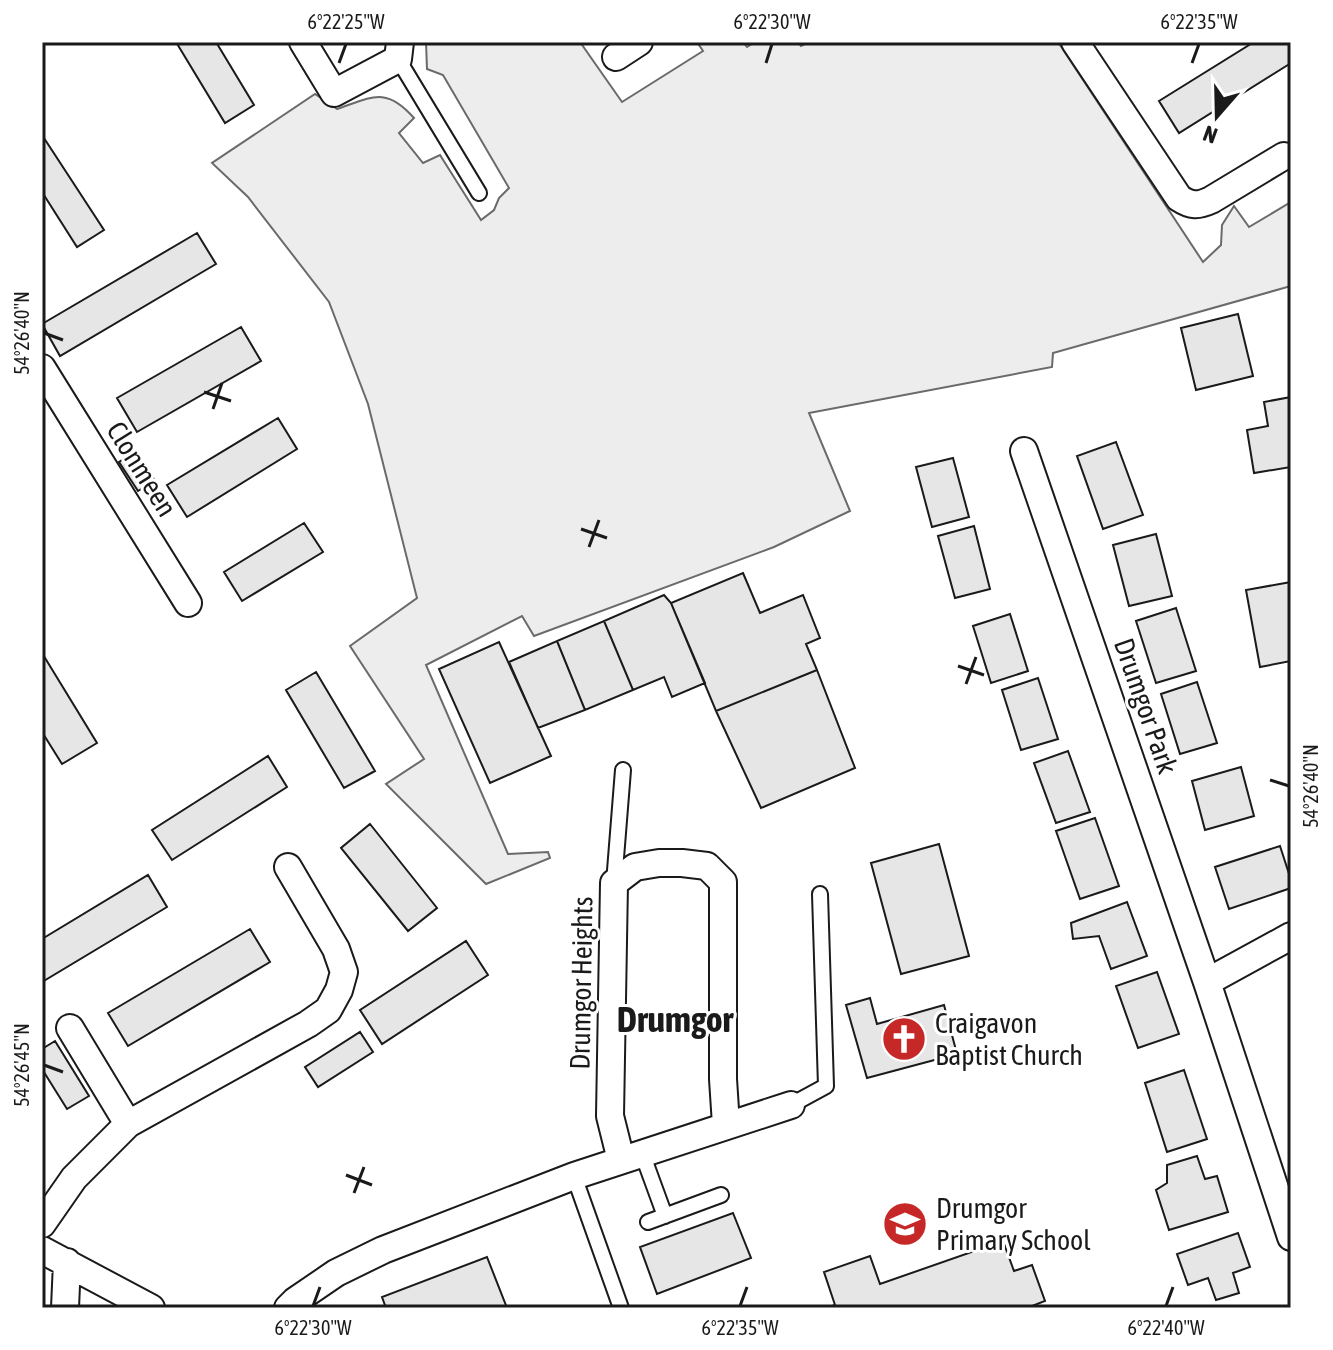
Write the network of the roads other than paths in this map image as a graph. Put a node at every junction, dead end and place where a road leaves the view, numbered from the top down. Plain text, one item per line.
1 (303, 42) edge
2 (639, 42) edge
3 (1075, 42) edge
4 (399, 51) edge
5 (616, 57) dead end
6 (1284, 156) dead end
7 (479, 193) dead end
8 (42, 368) edge
9 (1024, 451) dead end
10 (188, 603) dead end
11 (623, 770) dead end
12 (288, 867) dead end
13 (614, 883) junction
14 (820, 894) dead end
15 (1291, 936) edge
16 (1207, 982) junction
17 (70, 1028) dead end
18 (791, 1105) joint
19 (128, 1124) junction
20 (726, 1125) junction
21 (631, 1156) junction
22 (574, 1176) junction
23 (721, 1195) dead end
24 (665, 1216) junction
25 (648, 1222) dead end
26 (42, 1224) edge
27 (1291, 1237) edge
28 (42, 1250) edge
29 (67, 1262) junction
30 (65, 1308) edge
31 (151, 1308) edge
32 (288, 1308) edge
33 (621, 1308) edge

1 - 4 street
2 - 5 street
3 - 6 street
4 - 7 lane
8 - 10 street, Clonmeen
9 - 16 street, Drumgor Park
11 - 13 lane
12 - 19 street
13 - 20 street, Drumgor Heights
13 - 21 street, Drumgor Heights
14 - 18 lane
15 - 16 street
16 - 27 street, Drumgor Park
17 - 19 street
18 - 20 street
19 - 26 street
20 - 21 street
21 - 22 street
21 - 24 lane
22 - 32 street
22 - 33 lane
23 - 24 lane
24 - 25 lane
28 - 29 street
29 - 30 street
29 - 31 street

